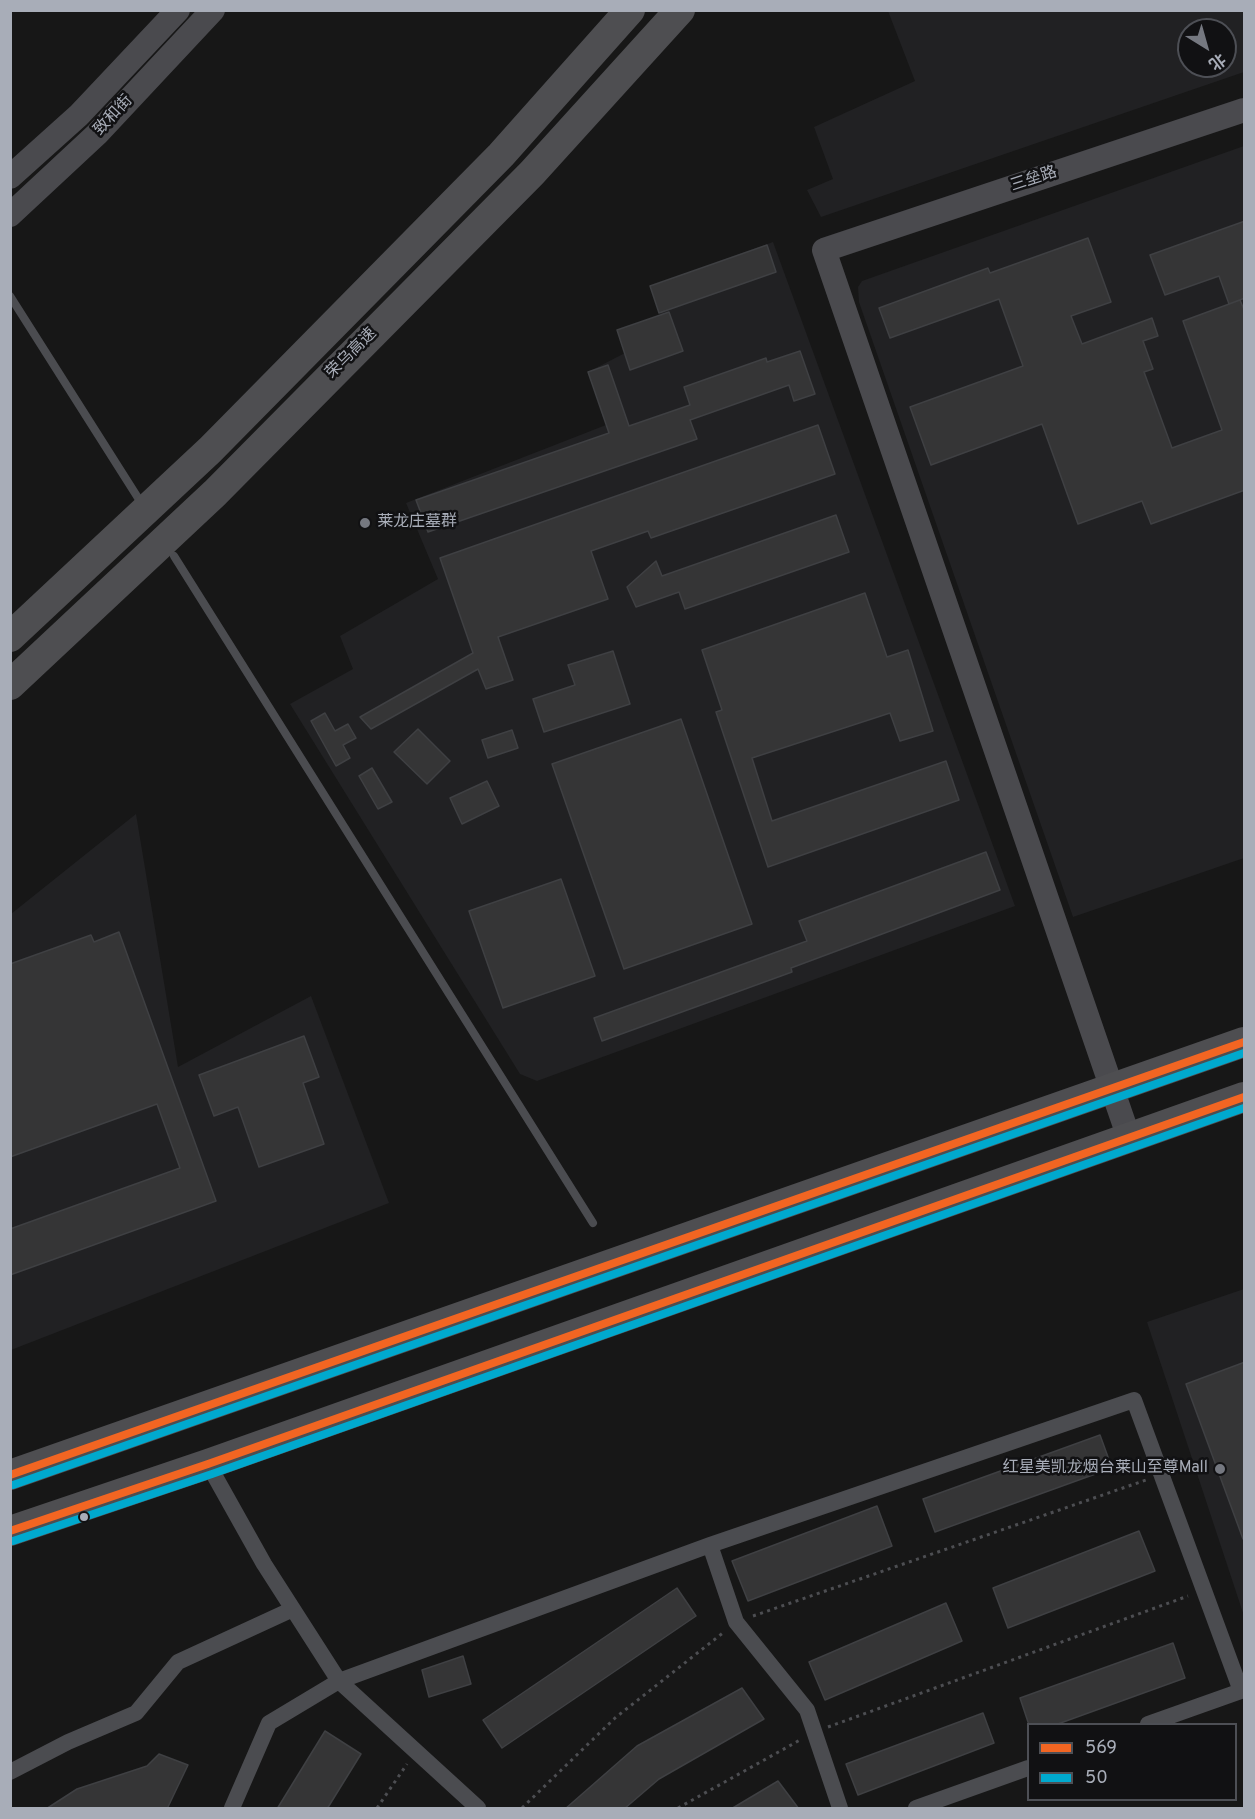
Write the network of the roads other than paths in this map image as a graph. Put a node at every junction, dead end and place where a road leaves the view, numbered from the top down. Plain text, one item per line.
1 (178, 10) edge
2 (213, 10) edge
3 (630, 10) edge
4 (680, 10) edge
5 (1245, 110) edge
6 (10, 177) edge
7 (10, 215) edge
8 (10, 296) edge
9 (140, 501) dead end
10 (174, 556) dead end
11 (10, 637) edge
12 (10, 685) edge
13 (1245, 1041) edge
14 (1112, 1089) junction
15 (1245, 1097) edge
16 (1129, 1138) junction
17 (593, 1223) dead end
18 (208, 1464) junction
19 (10, 1475) edge
20 (10, 1531) edge
21 (710, 1545) junction
22 (293, 1609) junction
23 (339, 1681) junction
24 (1243, 1696) edge
25 (1155, 1723) edge
26 (1027, 1769) edge
27 (10, 1773) edge
28 (232, 1809) edge
29 (478, 1809) edge
30 (840, 1809) edge
31 (916, 1809) edge

1 - 6 street, 致和街
2 - 7 street, 致和街
3 - 11 highway, 荣乌高速
4 - 12 highway, 荣乌高速
5 - 14 street, 三垒路
8 - 9 lane
10 - 17 lane
13 - 14 highway
14 - 16 street
14 - 19 highway
15 - 16 highway
16 - 18 highway
18 - 20 highway
18 - 22 street
21 - 23 street
21 - 24 street
21 - 30 street
22 - 23 street
22 - 27 street
23 - 28 street
23 - 29 street
24 - 25 street
26 - 31 street

